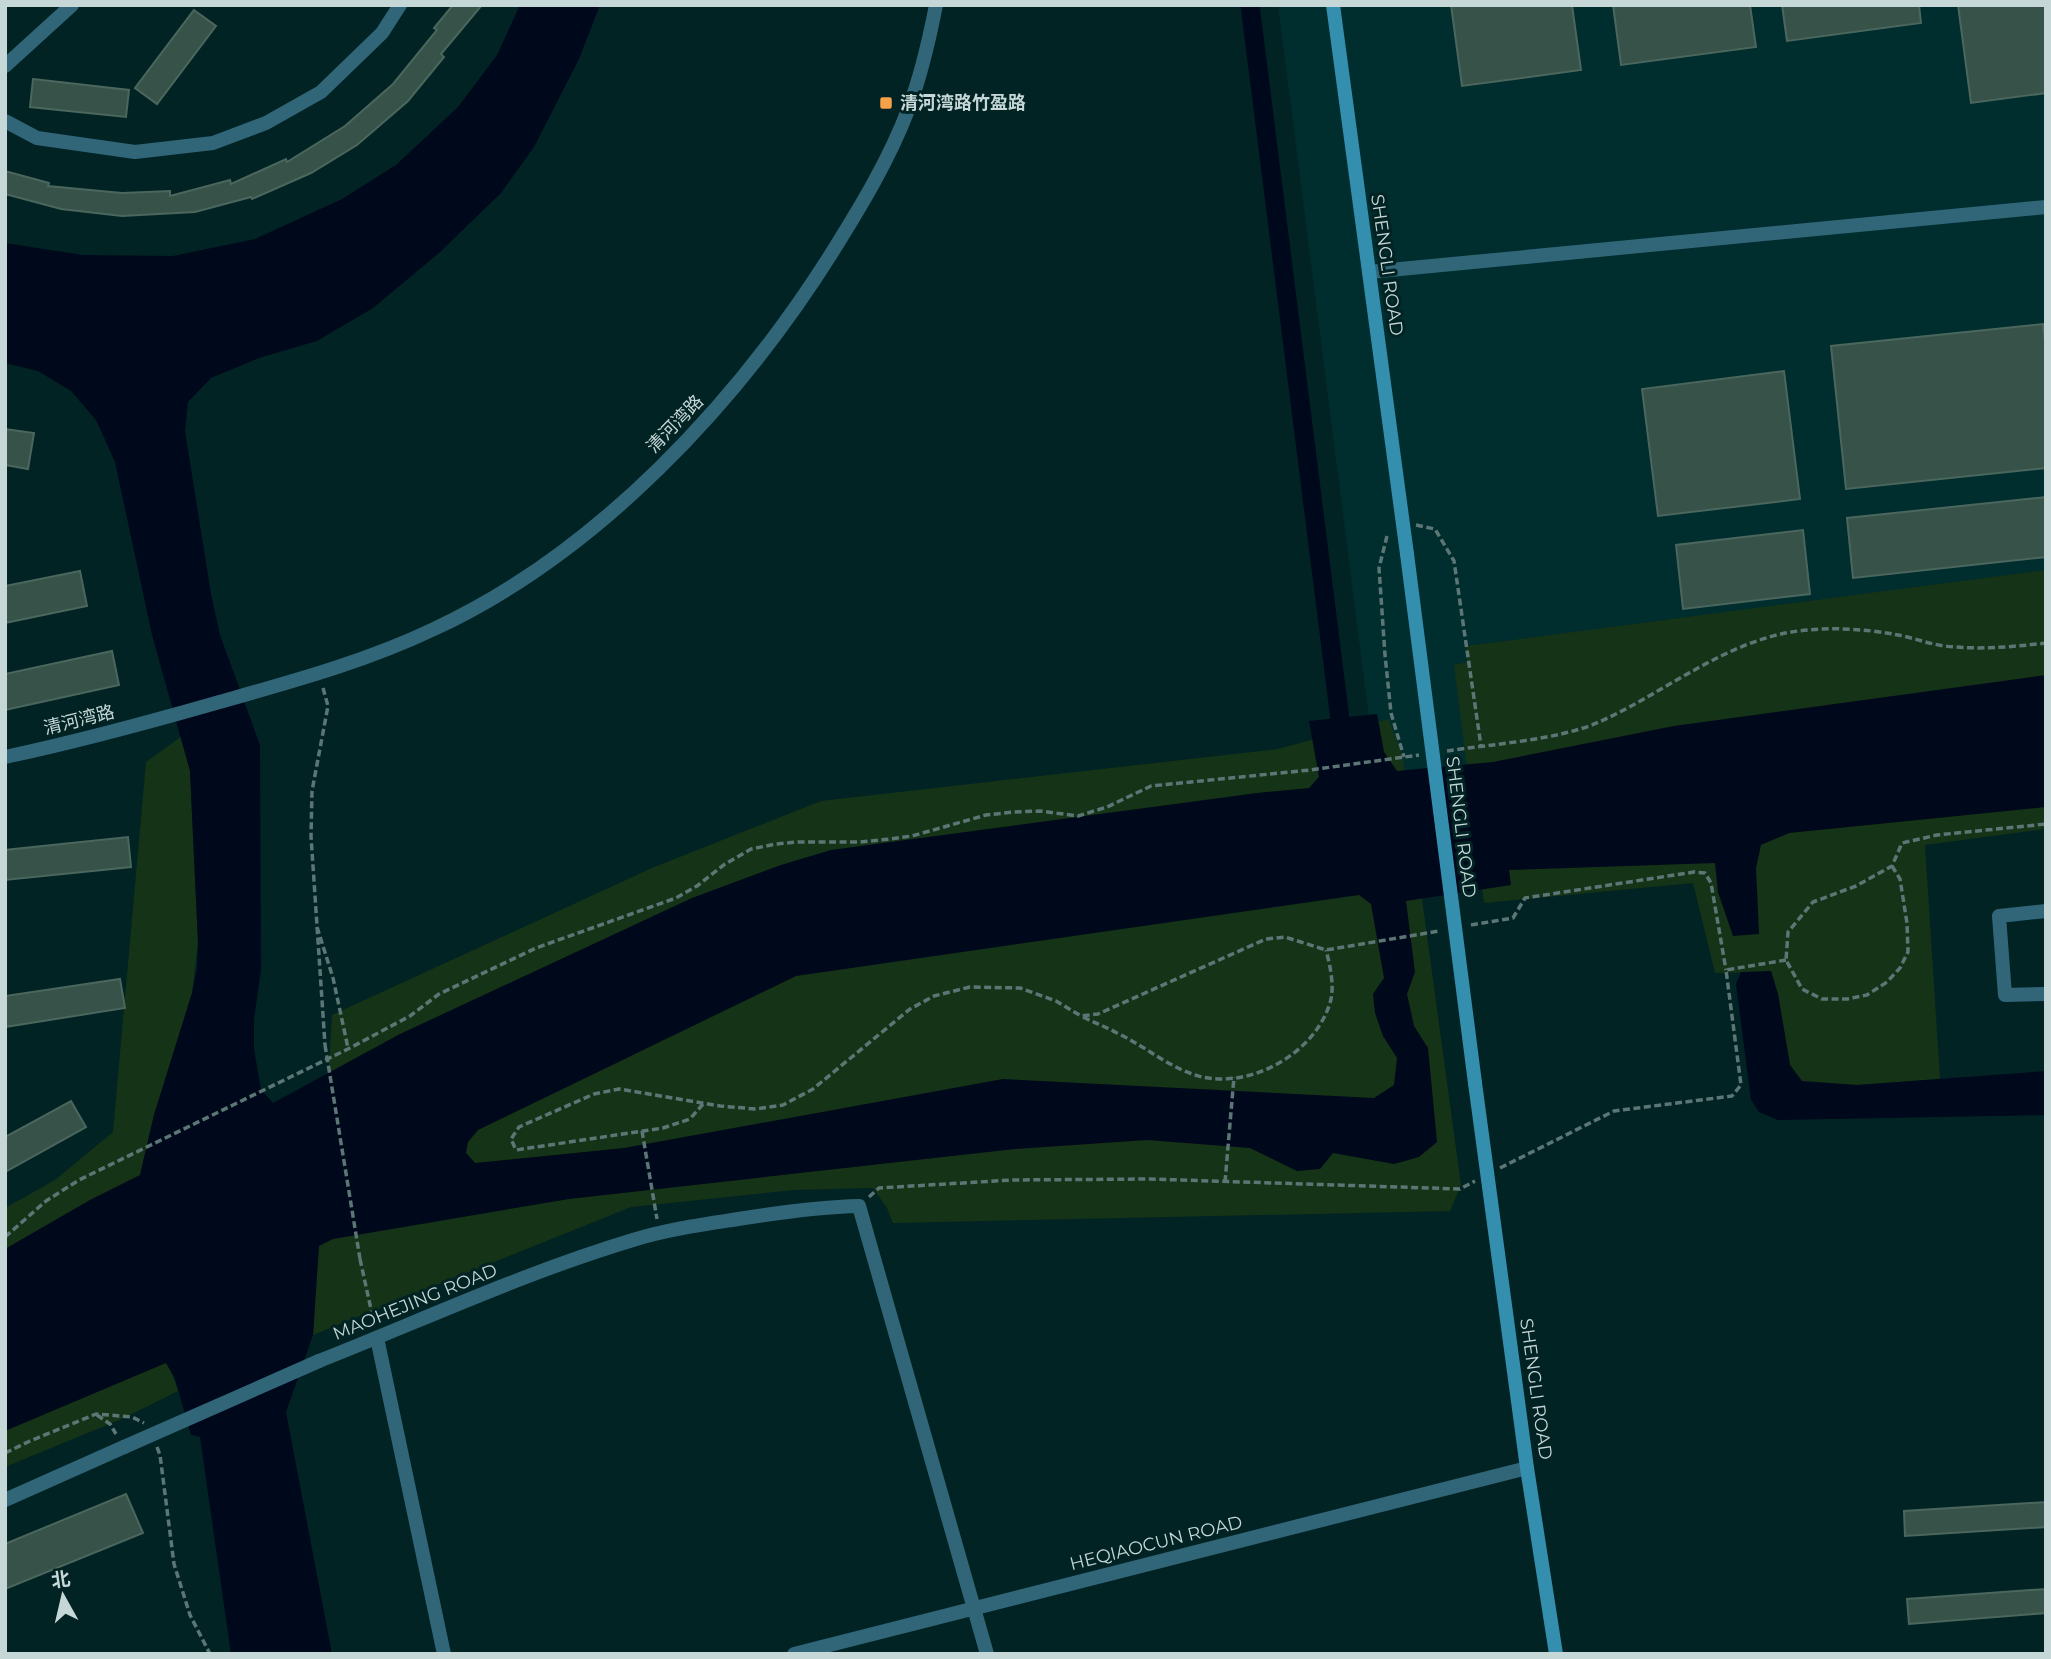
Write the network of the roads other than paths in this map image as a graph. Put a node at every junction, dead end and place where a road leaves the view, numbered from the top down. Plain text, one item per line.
1 (72, 5) edge
2 (400, 5) edge
3 (936, 5) edge
4 (1333, 5) edge
5 (5, 66) edge
6 (5, 121) edge
7 (2046, 207) edge
8 (1369, 272) junction
9 (5, 757) edge
10 (2046, 911) edge
11 (2046, 994) edge
12 (377, 1338) junction
13 (1527, 1468) junction
14 (5, 1500) edge
15 (976, 1608) junction
16 (444, 1654) edge
17 (794, 1654) edge
18 (987, 1654) edge
19 (1556, 1654) edge

1 - 5 street
2 - 6 street
3 - 9 street, 清河湾路
4 - 8 main road, SHENGLI ROAD
7 - 8 street
8 - 13 main road, SHENGLI ROAD, bridge
10 - 11 street
12 - 14 street, MAOHEJING ROAD, bridge
12 - 15 street, MAOHEJING ROAD
12 - 16 street
13 - 15 street, HEQIAOCUN ROAD
13 - 19 main road, SHENGLI ROAD
15 - 17 street, HEQIAOCUN ROAD
15 - 18 street

